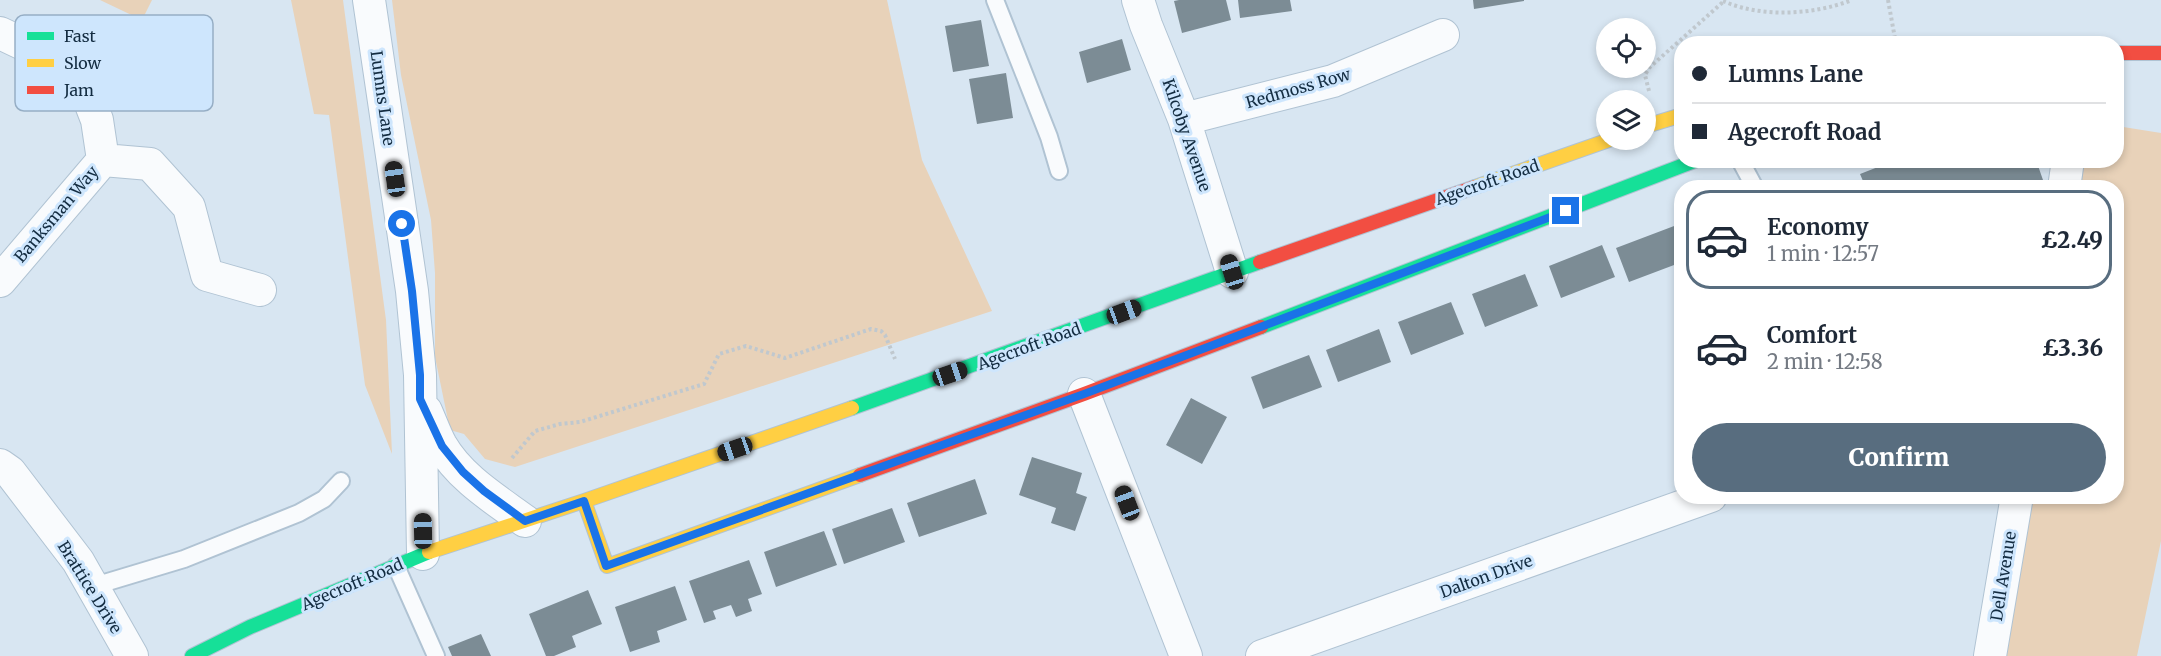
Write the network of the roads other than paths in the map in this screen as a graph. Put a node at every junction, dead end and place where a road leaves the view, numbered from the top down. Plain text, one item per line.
1 (369, 0) edge
2 (995, 0) edge
3 (1138, 0) edge
4 (0, 33) edge
5 (1443, 35) dead end
6 (15, 40) edge
7 (2124, 52) edge
8 (2161, 53) edge
9 (94, 111) edge
10 (1674, 118) edge
11 (1184, 119) junction
12 (1656, 123) edge
13 (1596, 144) edge
14 (103, 160) junction
15 (1676, 168) edge
16 (1059, 171) dead end
17 (1232, 272) junction
18 (0, 281) edge
19 (261, 290) dead end
20 (1084, 394) junction
21 (420, 399) junction
22 (0, 465) edge
23 (341, 481) dead end
24 (584, 501) junction
25 (1689, 504) edge
26 (2016, 504) edge
27 (525, 521) junction
28 (410, 560) junction
29 (92, 587) junction
30 (132, 656) edge
31 (192, 656) edge
32 (436, 656) edge
33 (1186, 656) edge
34 (1262, 656) edge
35 (1990, 656) edge

1 - 21 street, Lumns Lane
2 - 16 lane
3 - 11 street, Kilcoby Avenue
4 - 6 street
5 - 11 street, Redmoss Row
7 - 8 main road
9 - 14 street
10 - 12 main road
11 - 17 street, Kilcoby Avenue
13 - 17 main road, Agecroft Road
14 - 18 street, Banksman Way
14 - 19 street, Banksman Way
15 - 20 main road
17 - 24 main road, Agecroft Road
20 - 24 main road
20 - 33 street
21 - 27 street
21 - 28 street, Lumns Lane
22 - 29 street, Brattice Drive
23 - 29 lane
24 - 27 main road, Agecroft Road
25 - 34 street, Dalton Drive
26 - 35 street, Dell Avenue
27 - 28 main road, Agecroft Road
28 - 31 main road, Agecroft Road
28 - 32 lane
29 - 30 street, Brattice Drive

